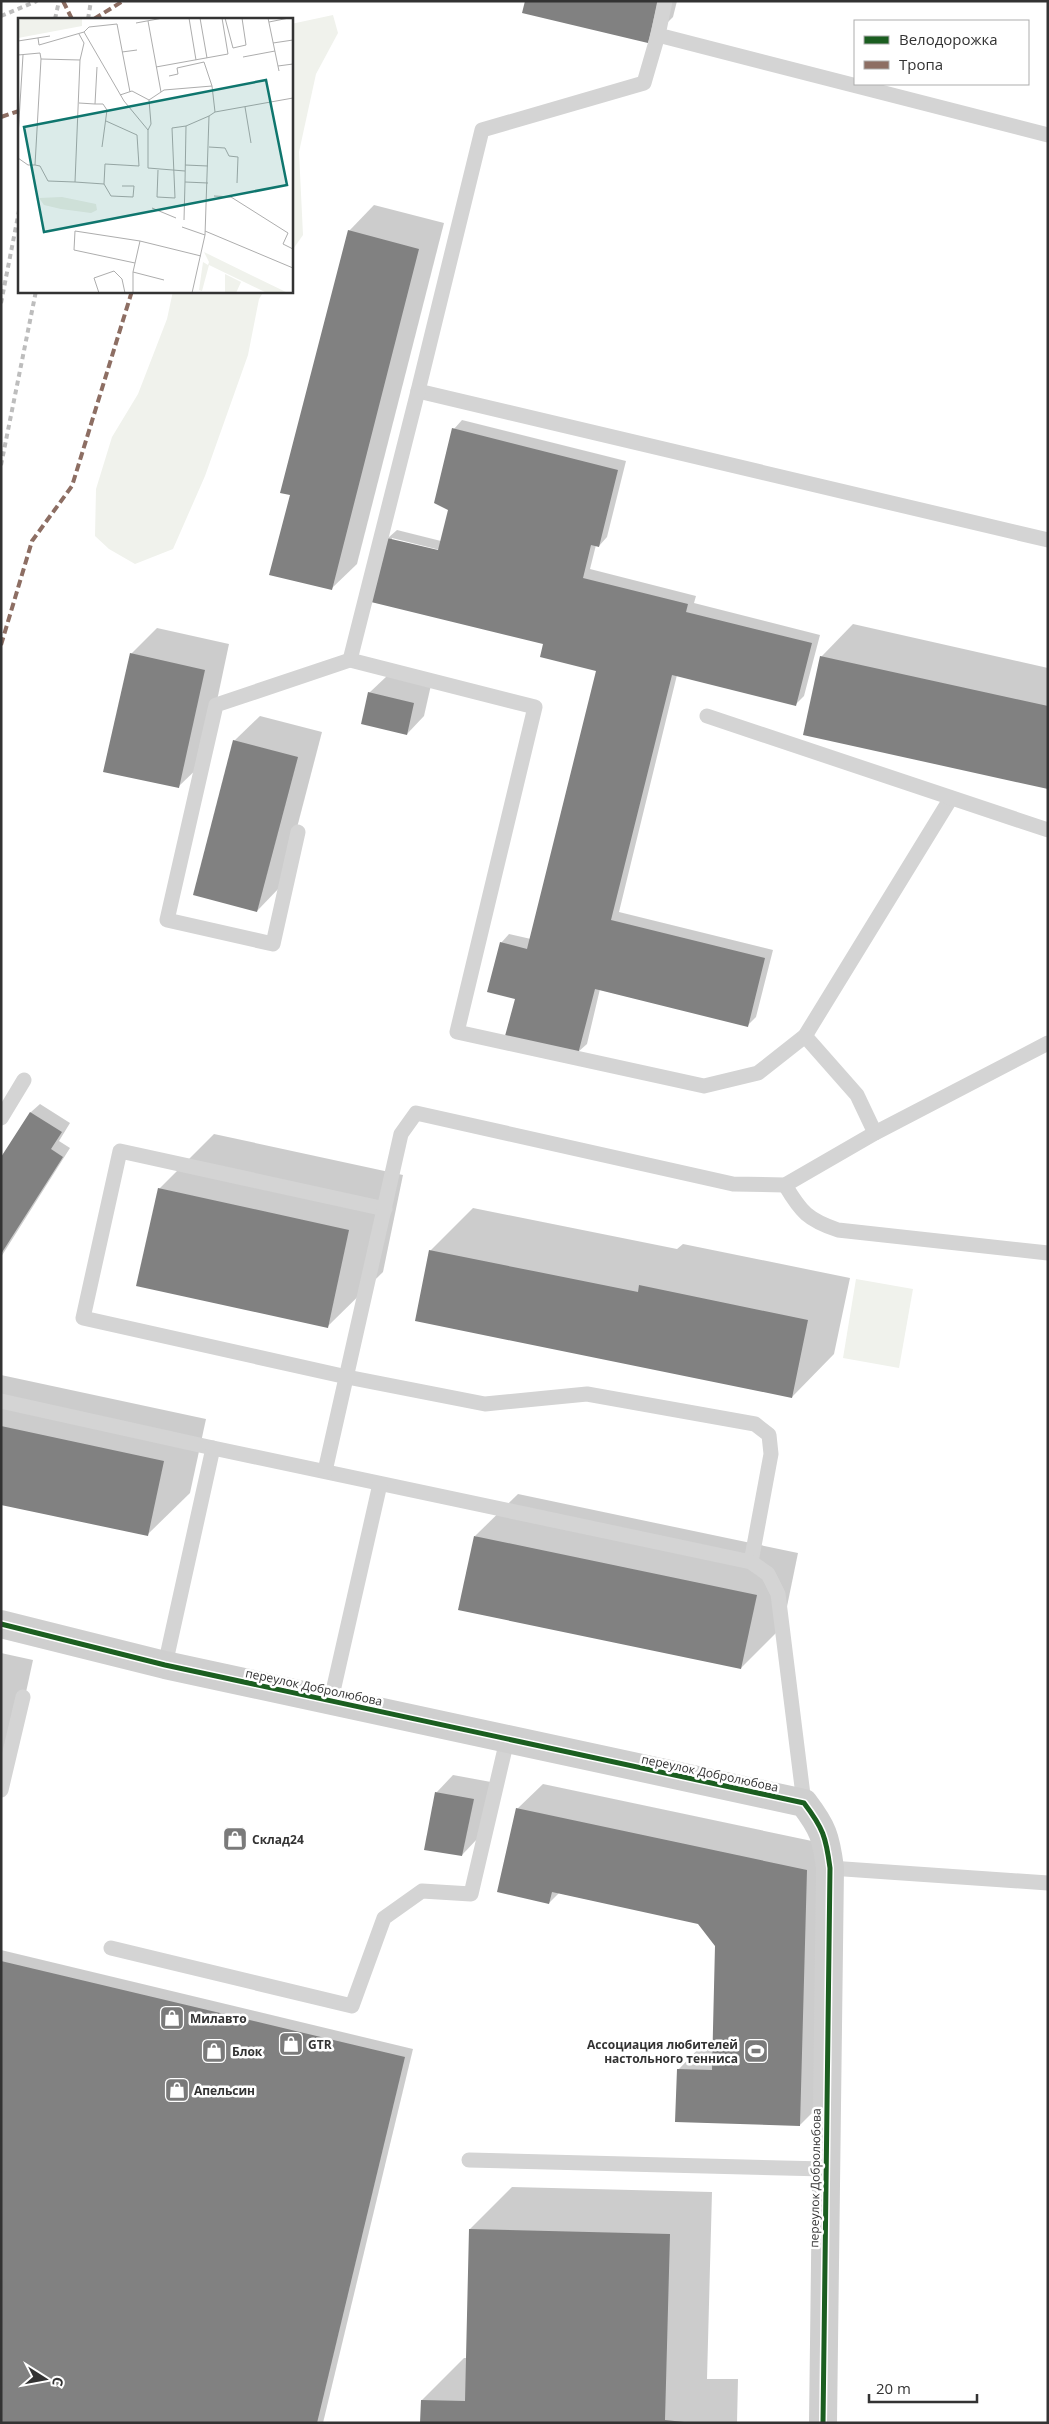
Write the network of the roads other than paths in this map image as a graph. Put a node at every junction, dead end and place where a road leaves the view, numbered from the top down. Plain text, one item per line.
1 (665, 1) edge
2 (658, 35) junction
3 (1048, 135) edge
4 (418, 391) junction
5 (1048, 540) edge
6 (350, 660) junction
7 (707, 716) dead end
8 (951, 798) junction
9 (1048, 830) edge
10 (298, 832) dead end
11 (805, 1036) junction
12 (1048, 1044) edge
13 (24, 1080) dead end
14 (1, 1118) edge
15 (874, 1133) junction
16 (786, 1185) junction
17 (384, 1209) junction
18 (1048, 1253) edge
19 (347, 1377) junction
20 (1, 1401) edge
21 (213, 1448) junction
22 (325, 1471) junction
23 (380, 1484) junction
24 (751, 1562) junction
25 (1, 1624) edge
26 (165, 1665) junction
27 (23, 1697) dead end
28 (331, 1700) junction
29 (507, 1740) junction
30 (1, 1790) edge
31 (804, 1803) junction
32 (830, 1868) junction
33 (1048, 1883) edge
34 (111, 1948) dead end
35 (468, 2160) dead end
36 (825, 2168) junction
37 (823, 2423) edge

1 - 2 lane
2 - 3 lane
2 - 4 lane
4 - 5 lane
4 - 6 lane
6 - 10 lane
6 - 11 lane
7 - 8 lane
8 - 9 lane
8 - 11 lane
11 - 15 lane
12 - 15 lane
13 - 14 lane
15 - 16 lane
16 - 17 lane
16 - 18 lane
17 - 19 lane
17 - 19 lane
19 - 22 lane
19 - 24 lane
20 - 21 lane
21 - 22 lane
21 - 26 lane
22 - 23 lane
23 - 24 lane
23 - 28 lane
24 - 31 lane
25 - 26 street, переулок Добролюбова
26 - 28 street, переулок Добролюбова
27 - 30 lane
28 - 29 street, переулок Добролюбова
29 - 31 street, переулок Добролюбова
29 - 34 lane
31 - 32 street, переулок Добролюбова
32 - 33 lane
32 - 36 street, переулок Добролюбова
35 - 36 lane
36 - 37 street, переулок Добролюбова

